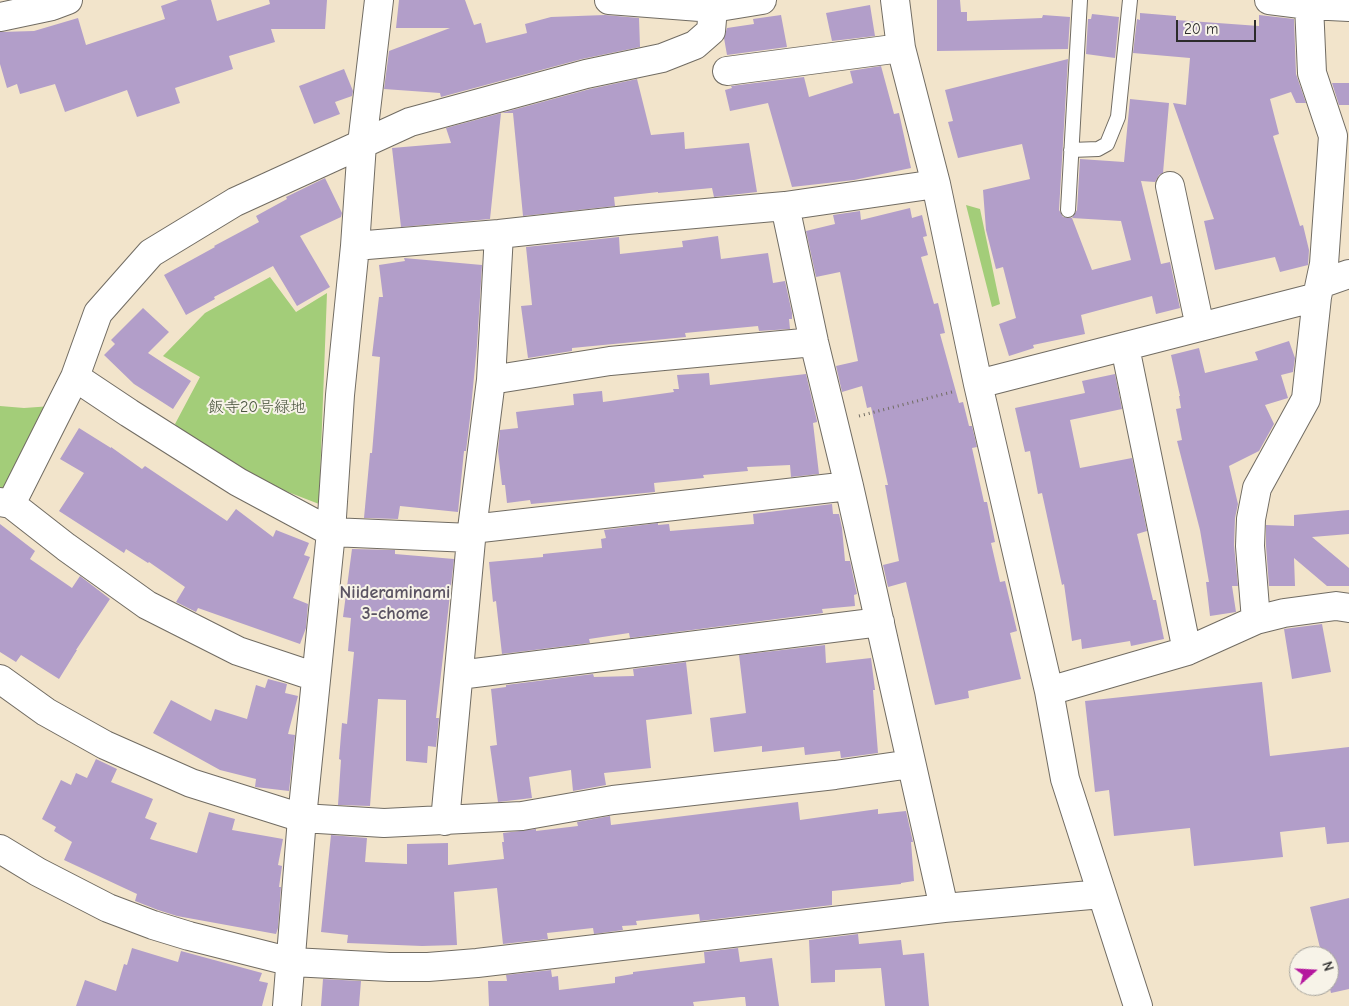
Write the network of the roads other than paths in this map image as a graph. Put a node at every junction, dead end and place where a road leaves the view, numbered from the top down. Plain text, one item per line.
1 (68, 0) edge
2 (379, 0) edge
3 (609, 0) edge
4 (762, 0) edge
5 (895, 0) edge
6 (1080, 0) edge
7 (1130, 0) edge
8 (1269, 0) edge
9 (723, 4) edge
10 (1309, 5) junction
11 (1349, 7) edge
12 (0, 17) edge
13 (901, 48) junction
14 (727, 71) dead end
15 (362, 144) junction
16 (1071, 150) junction
17 (936, 184) junction
18 (1170, 186) dead end
19 (785, 206) junction
20 (1068, 210) dead end
21 (499, 234) junction
22 (355, 246) junction
23 (1349, 274) edge
24 (1319, 291) junction
25 (1200, 327) junction
26 (814, 342) junction
27 (1125, 347) junction
28 (75, 377) junction
29 (491, 380) junction
30 (978, 384) junction
31 (849, 486) junction
32 (5, 503) edge
33 (331, 532) junction
34 (471, 533) junction
35 (1349, 608) edge
36 (1256, 620) junction
37 (880, 622) junction
38 (1187, 651) junction
39 (459, 675) junction
40 (316, 677) junction
41 (0, 679) edge
42 (1049, 691) junction
43 (911, 764) junction
44 (302, 818) junction
45 (445, 821) junction
46 (0, 849) edge
47 (1102, 894) junction
48 (944, 908) junction
49 (292, 962) junction
50 (287, 1006) edge
51 (1138, 1006) edge

1 - 12 street
2 - 15 street
3 - 9 street
4 - 9 street
5 - 13 street
6 - 16 lane
7 - 16 lane
8 - 10 street
9 - 15 street
10 - 11 street
10 - 24 street
13 - 14 street
13 - 17 street
15 - 22 street
15 - 28 street
16 - 20 lane
17 - 19 street
17 - 30 street
18 - 25 street
19 - 21 street
19 - 26 street
21 - 22 street
21 - 29 street
22 - 33 street
23 - 24 street
24 - 25 street
24 - 36 street
25 - 27 street
26 - 29 street
26 - 31 street
27 - 30 street
27 - 38 street
28 - 32 street
28 - 33 street
29 - 34 street
30 - 42 street
31 - 34 street
31 - 37 street
32 - 40 street
33 - 34 street
33 - 40 street
34 - 39 street
35 - 36 street
36 - 38 street
37 - 39 street
37 - 43 street
38 - 42 street
39 - 45 street
40 - 44 street
41 - 44 street
42 - 47 street
43 - 45 street
43 - 48 street
44 - 45 street
44 - 49 street
46 - 49 street
47 - 48 street
47 - 51 street
48 - 49 street
49 - 50 street

